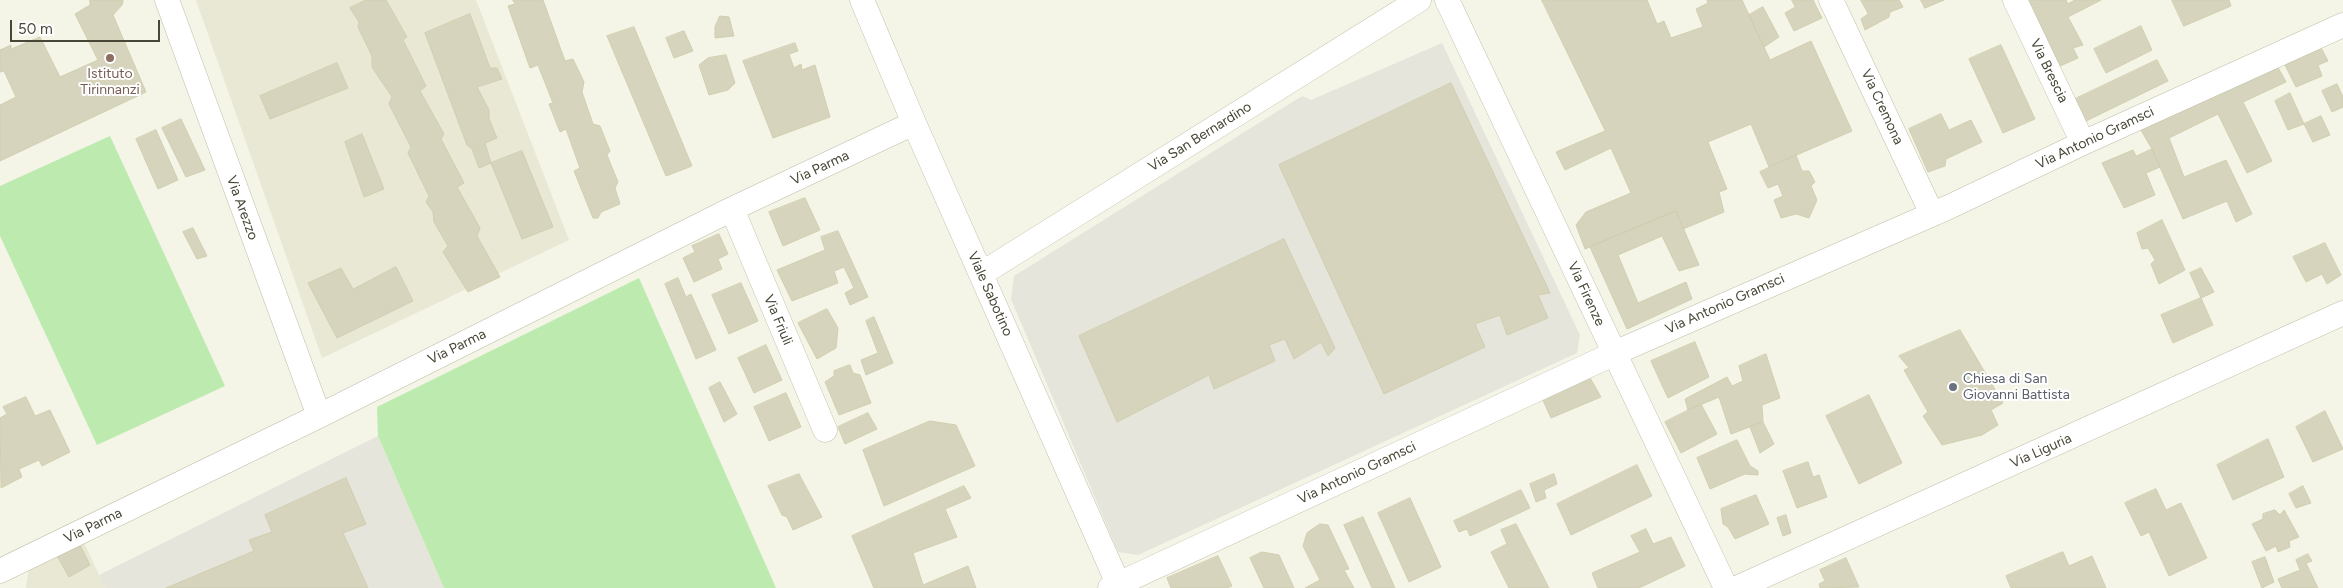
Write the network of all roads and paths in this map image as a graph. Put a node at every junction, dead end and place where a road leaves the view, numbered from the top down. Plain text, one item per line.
1 (166, 0) edge
2 (862, 0) edge
3 (1419, 0) edge
4 (1447, 0) edge
5 (1831, 0) edge
6 (2014, 0) edge
7 (2343, 25) edge
8 (914, 123) junction
9 (2083, 143) junction
10 (732, 210) junction
11 (1932, 214) junction
12 (981, 274) junction
13 (2343, 313) edge
14 (1614, 354) junction
15 (319, 416) junction
16 (825, 430) dead end
17 (7, 576) edge
18 (1116, 587) edge
19 (1726, 588) edge
20 (1737, 588) edge

1 - 15 street, Via Arezzo
2 - 8 street, Viale Sabotino
3 - 12 street, Via San Bernardino
4 - 14 street, Via Firenze
5 - 11 street, Via Cremona
6 - 9 street, Via Brescia
7 - 9 street, Via Antonio Gramsci
8 - 10 street, Via Parma
8 - 12 street, Viale Sabotino
9 - 11 street, Via Antonio Gramsci
10 - 15 street, Via Parma
10 - 16 street, Via Friuli
11 - 14 street, Via Antonio Gramsci
12 - 18 street, Viale Sabotino
13 - 20 street, Via Liguria
14 - 18 street, Via Antonio Gramsci
14 - 19 street, Via Firenze
15 - 17 street, Via Parma

